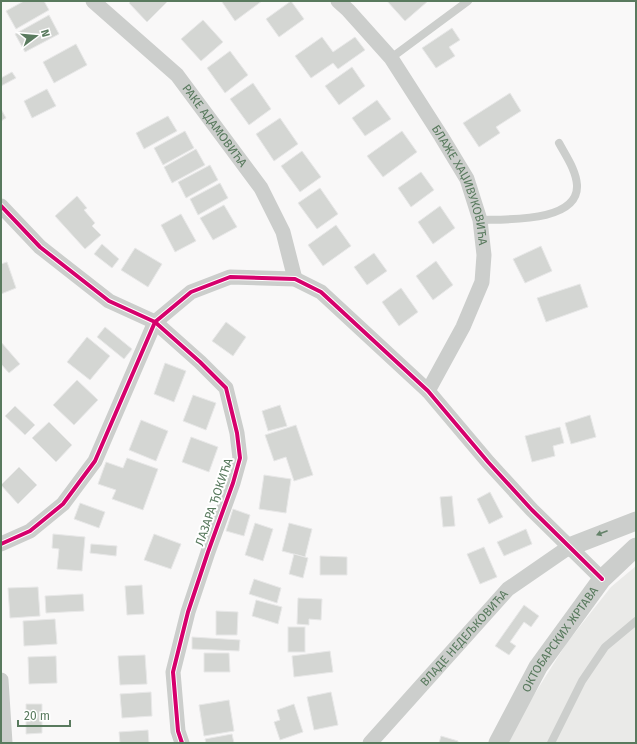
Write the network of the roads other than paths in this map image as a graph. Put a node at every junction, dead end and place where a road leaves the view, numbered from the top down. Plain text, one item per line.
1 (93, 1) edge
2 (338, 1) edge
3 (468, 1) edge
4 (391, 58) junction
5 (559, 143) dead end
6 (1, 206) edge
7 (480, 220) junction
8 (295, 278) junction
9 (155, 322) junction
10 (428, 392) junction
11 (636, 520) edge
12 (1, 544) edge
13 (569, 546) junction
14 (636, 547) edge
15 (602, 579) junction
16 (636, 621) edge
17 (1, 680) edge
18 (5, 743) edge
19 (182, 743) edge
20 (370, 743) edge
21 (498, 743) edge
22 (551, 743) edge

1 - 8 street, РАКЕ АДАМОВИЋА
2 - 4 street, БЛАЖЕ ХАЏИВУКОВИЋА
3 - 4 lane
4 - 7 street, БЛАЖЕ ХАЏИВУКОВИЋА
5 - 7 lane
6 - 9 street, ЛАЗАРА ЂОКИЋА
7 - 10 street, БЛАЖЕ ХАЏИВУКОВИЋА
8 - 9 street
8 - 10 street
9 - 12 street
9 - 19 street, ЛАЗАРА ЂОКИЋА
10 - 13 street
11 -> 13 street
13 - 15 street
13 - 20 street, ВЛАДЕ НЕДЕЉКОВИЋА
14 - 15 street, ОКТОБАРСКИХ ЖРТАВА
15 - 21 street, ОКТОБАРСКИХ ЖРТАВА
16 - 22 lane
17 - 18 street

